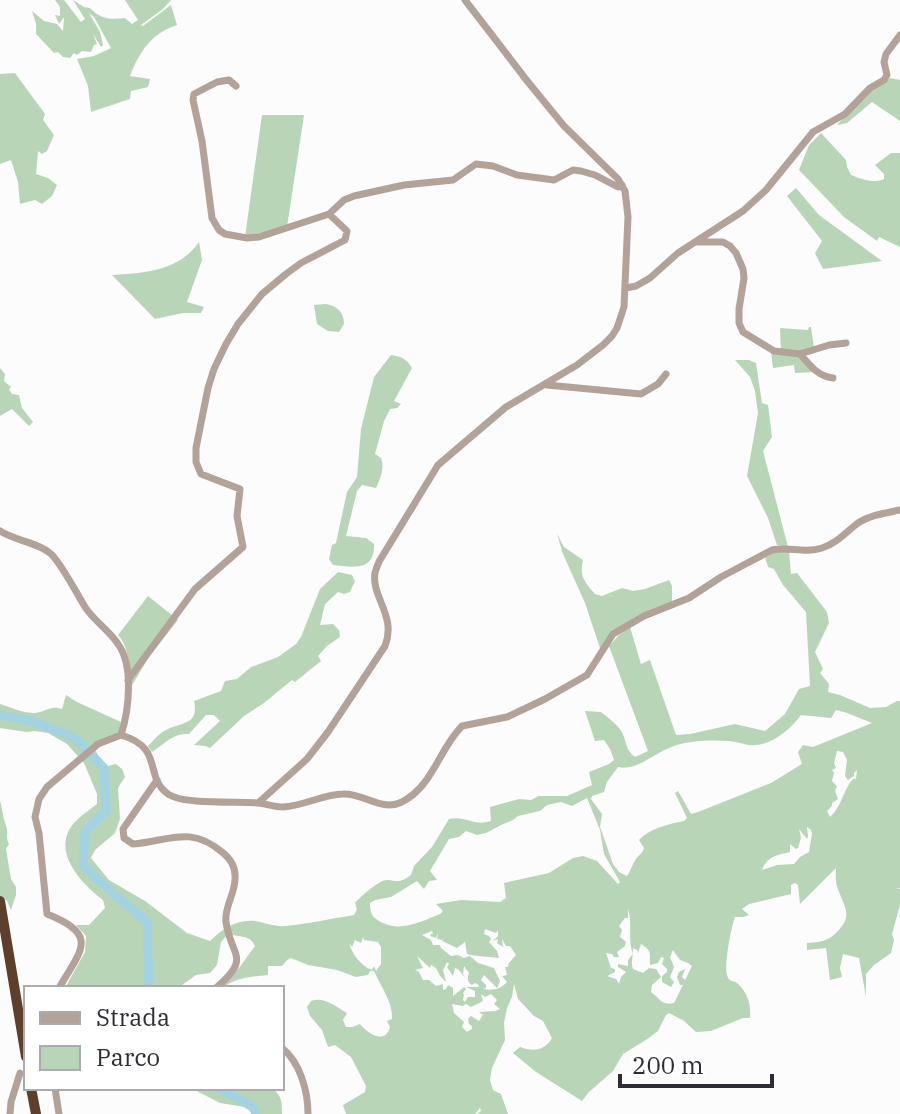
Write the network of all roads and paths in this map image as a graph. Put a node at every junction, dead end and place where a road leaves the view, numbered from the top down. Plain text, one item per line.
1 (465, 0) edge
2 (900, 35) edge
3 (236, 86) dead end
4 (624, 188) junction
5 (329, 214) junction
6 (696, 242) junction
7 (626, 288) junction
8 (846, 343) dead end
9 (800, 354) junction
10 (666, 374) dead end
11 (833, 378) dead end
12 (544, 385) junction
13 (900, 510) edge
14 (0, 531) edge
15 (128, 680) junction
16 (121, 735) junction
17 (157, 780) junction
18 (258, 803) junction
19 (0, 901) edge
20 (60, 986) edge
21 (218, 986) edge
22 (24, 1044) edge
23 (284, 1049) edge
24 (20, 1073) dead end
25 (31, 1090) edge
26 (55, 1090) edge
27 (10, 1114) edge
28 (36, 1114) edge
29 (59, 1114) edge
30 (308, 1114) edge

1 - 4 street
2 - 6 street
3 - 5 street
4 - 5 street
4 - 7 street
5 - 15 street
6 - 7 street
6 - 9 street
7 - 12 street
8 - 9 street
9 - 11 street
10 - 12 street
12 - 18 street
13 - 18 street
14 - 15 street
15 - 16 street
16 - 17 street
16 - 20 street
17 - 18 street
17 - 21 street
19 - 22 highway
23 - 30 street
24 - 27 street
25 - 28 highway
26 - 29 street

